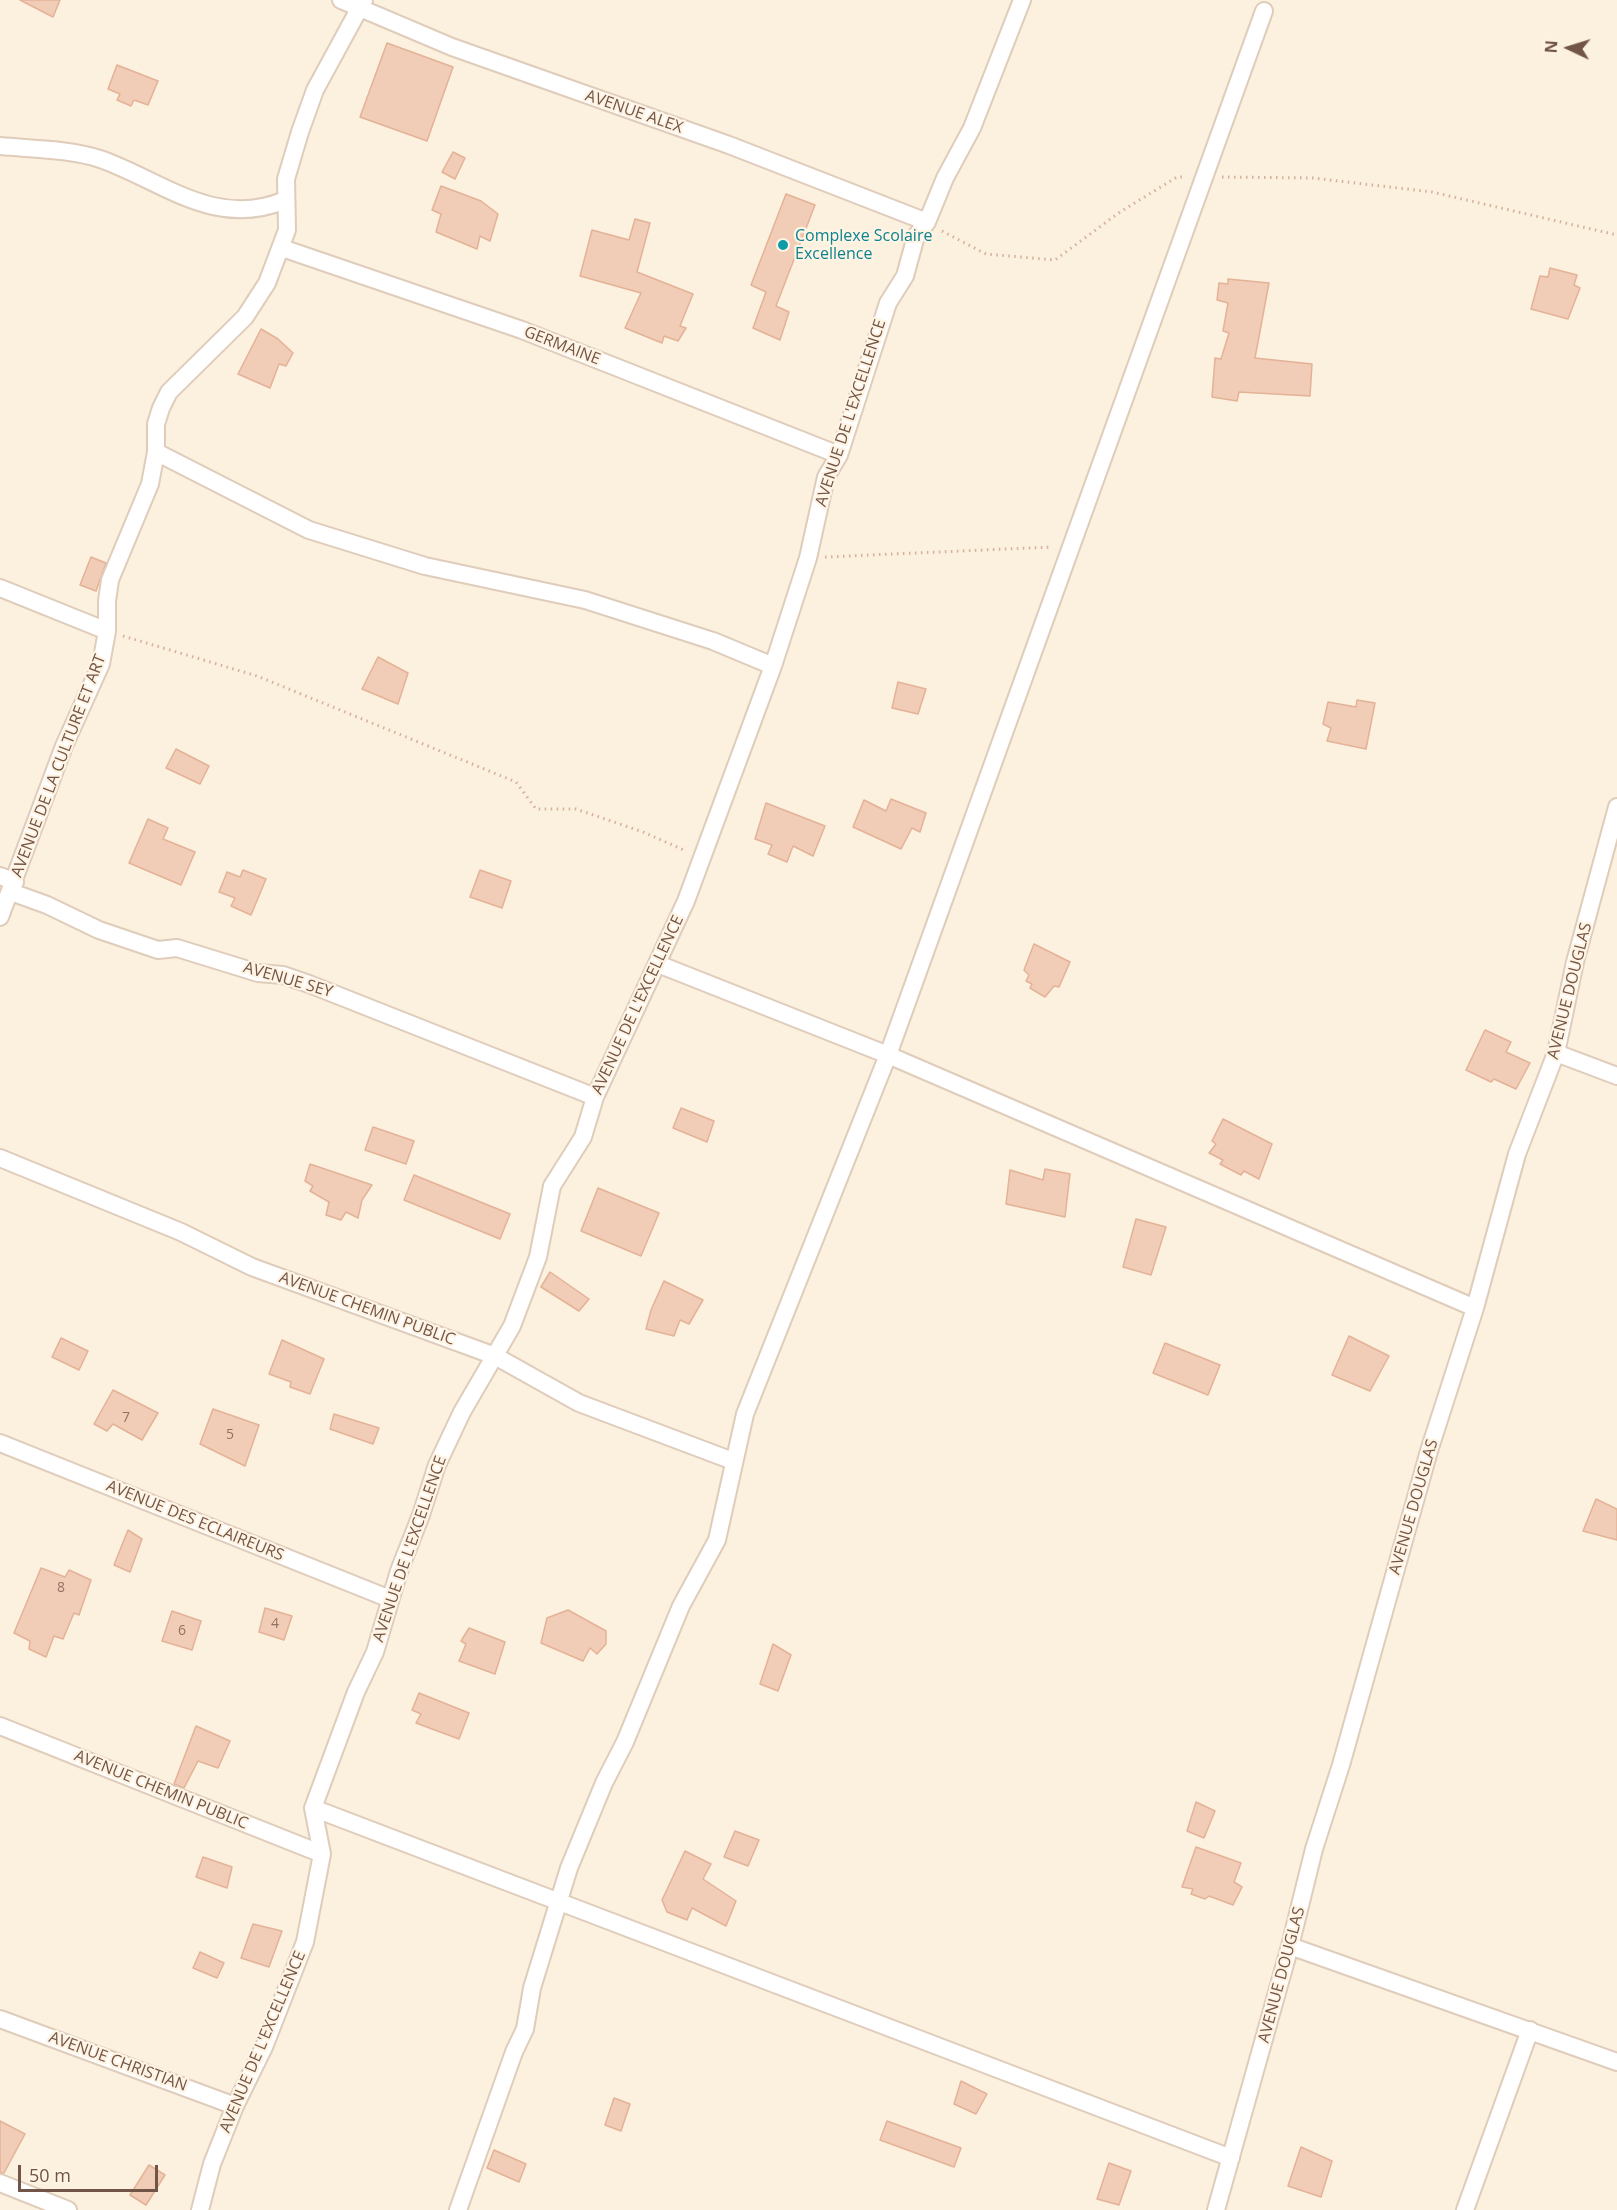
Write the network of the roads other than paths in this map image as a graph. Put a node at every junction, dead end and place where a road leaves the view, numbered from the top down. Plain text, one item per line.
1 (341, 0) edge
2 (1022, 0) edge
3 (362, 4) edge
4 (1264, 11) dead end
5 (0, 146) edge
6 (285, 200) junction
7 (927, 222) junction
8 (282, 248) junction
9 (156, 452) junction
10 (839, 455) junction
11 (0, 588) edge
12 (107, 631) junction
13 (773, 666) junction
14 (1617, 807) edge
15 (9, 884) edge
16 (0, 917) edge
17 (658, 964) junction
18 (1556, 1053) junction
19 (888, 1054) junction
20 (1617, 1076) edge
21 (595, 1097) junction
22 (0, 1158) edge
23 (1475, 1308) junction
24 (495, 1356) junction
25 (0, 1443) edge
26 (733, 1461) junction
27 (390, 1599) junction
28 (0, 1726) edge
29 (314, 1808) junction
30 (322, 1854) junction
31 (558, 1899) junction
32 (1290, 1946) junction
33 (0, 2019) edge
34 (1530, 2030) junction
35 (1617, 2062) edge
36 (235, 2106) junction
37 (1231, 2158) junction
38 (0, 2183) edge
39 (68, 2210) edge
40 (200, 2210) edge
41 (458, 2210) edge
42 (1216, 2210) edge
43 (1465, 2210) edge

1 - 3 street, AVENUE ALEX
2 - 7 street, AVENUE DE L'EXCELLENCE
3 - 6 street, AVENUE DE LA CULTURE ET ART
3 - 7 street, AVENUE ALEX
4 - 19 street
5 - 6 street
6 - 8 street, AVENUE DE LA CULTURE ET ART
7 - 10 street, AVENUE DE L'EXCELLENCE
8 - 9 street, AVENUE DE LA CULTURE ET ART
8 - 10 street, GERMAINE
9 - 12 street, AVENUE DE LA CULTURE ET ART
9 - 13 street
10 - 13 street, AVENUE DE L'EXCELLENCE
11 - 12 street
12 - 15 street, AVENUE DE LA CULTURE ET ART
13 - 17 street, AVENUE DE L'EXCELLENCE
14 - 18 street, AVENUE DOUGLAS
15 - 16 street, AVENUE DE LA CULTURE ET ART
15 - 21 street, AVENUE SEY
17 - 19 street
17 - 21 street, AVENUE DE L'EXCELLENCE
18 - 20 street
18 - 23 street, AVENUE DOUGLAS
19 - 23 street
19 - 26 street
21 - 24 street, AVENUE DE L'EXCELLENCE
22 - 24 street, AVENUE CHEMIN PUBLIC
23 - 32 street, AVENUE DOUGLAS
24 - 26 street, AVENUE CHEMIN PUBLIC
24 - 27 street, AVENUE DE L'EXCELLENCE
25 - 27 street, AVENUE DES ECLAIREURS
26 - 31 street
27 - 29 street, AVENUE DE L'EXCELLENCE
28 - 30 street, AVENUE CHEMIN PUBLIC
29 - 30 street, AVENUE DE L'EXCELLENCE
29 - 31 street
30 - 36 street, AVENUE DE L'EXCELLENCE
31 - 37 street
31 - 41 street
32 - 34 street
32 - 37 street, AVENUE DOUGLAS
33 - 36 street, AVENUE CHRISTIAN
34 - 35 street
34 - 43 street
36 - 40 street, AVENUE DE L'EXCELLENCE
37 - 42 street, AVENUE DOUGLAS
38 - 39 street

